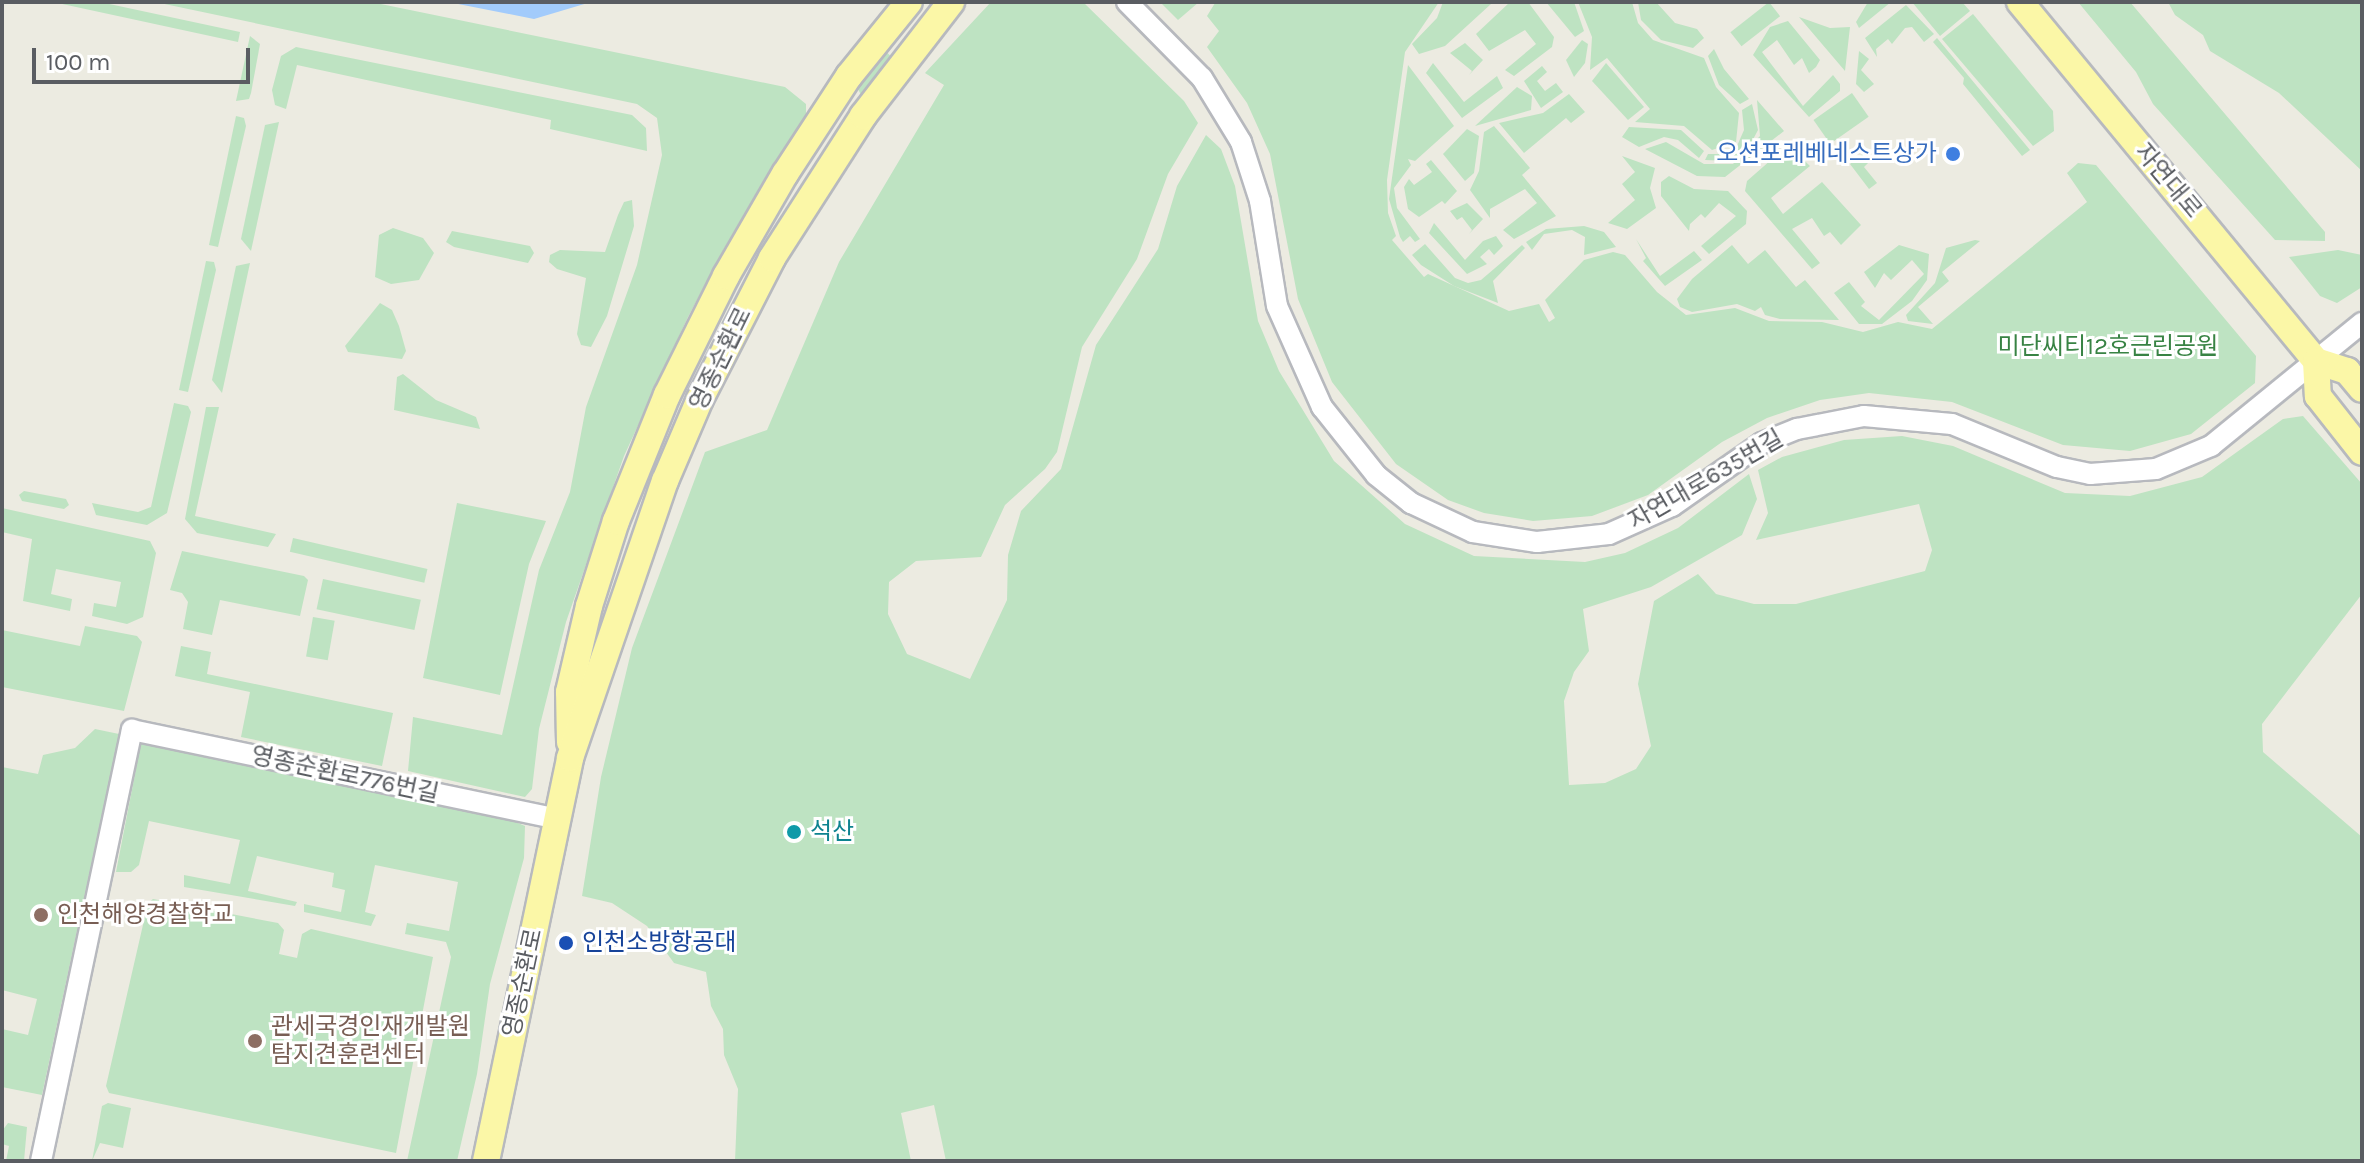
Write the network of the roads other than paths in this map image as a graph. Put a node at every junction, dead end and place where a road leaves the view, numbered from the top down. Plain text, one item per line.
1 (909, 2) edge
2 (951, 2) edge
3 (1127, 2) edge
4 (2020, 2) edge
5 (2362, 323) edge
6 (2316, 361) junction
7 (2362, 389) edge
8 (2362, 452) edge
9 (570, 758) junction
10 (557, 819) junction
11 (41, 1161) edge
12 (486, 1161) edge

1 - 9 main road, 영종순환로
2 - 9 main road, 영종순환로
3 - 6 street, 자연대로635번길
4 - 6 main road, 자연대로
5 - 6 street, 자연대로635번길
6 - 7 main road, 자연대로
6 - 8 main road
9 - 10 main road, 영종순환로
10 - 11 street, 영종순환로776번길
10 - 12 main road, 영종순환로

